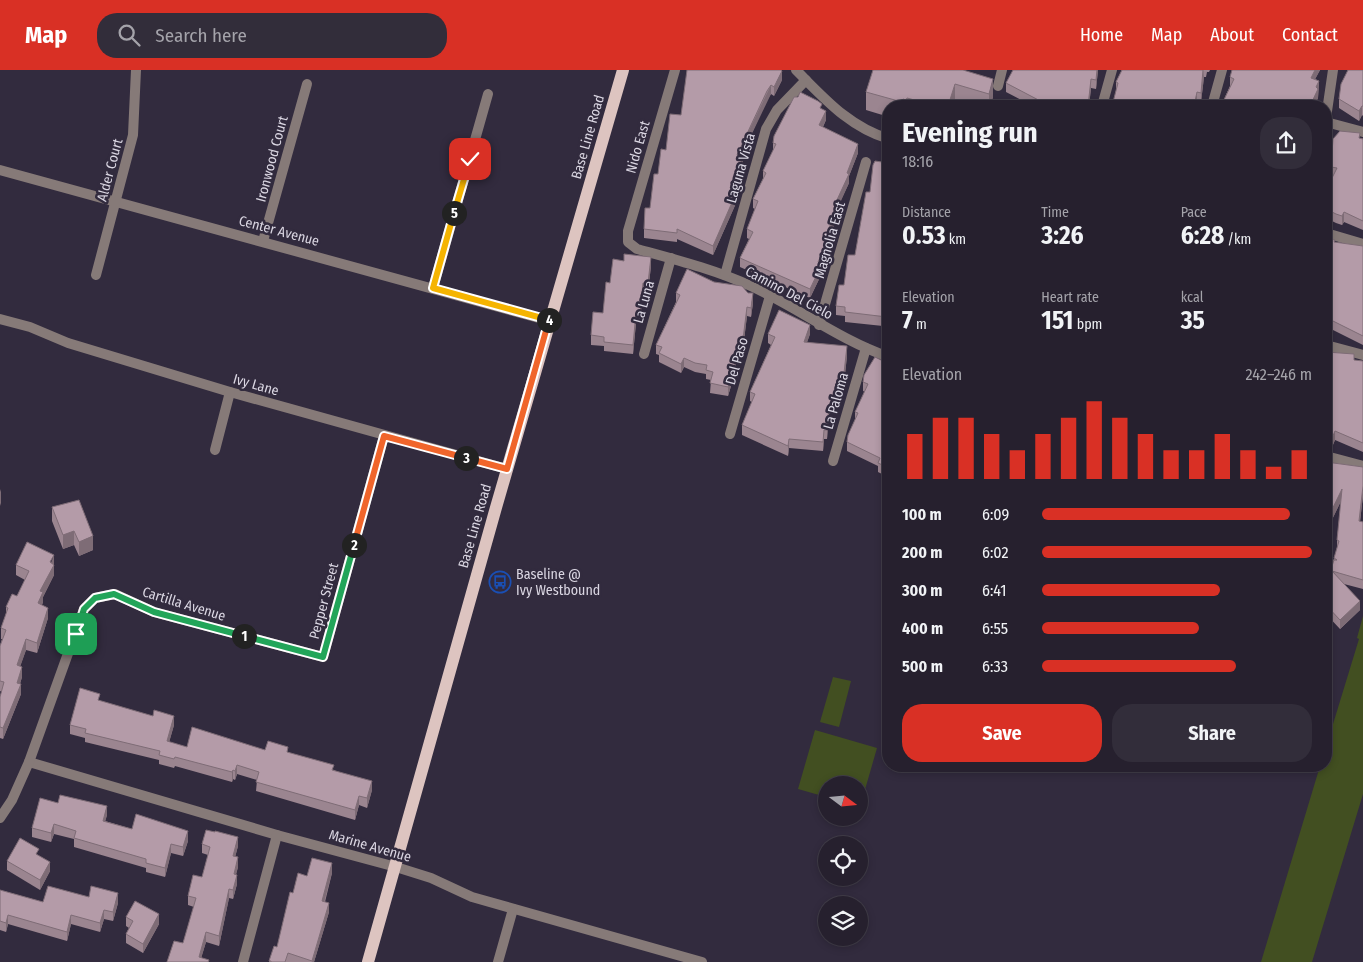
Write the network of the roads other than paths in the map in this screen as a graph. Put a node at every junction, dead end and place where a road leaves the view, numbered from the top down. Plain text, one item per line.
1 (136, 70) edge
2 (623, 70) edge
3 (675, 70) edge
4 (796, 70) edge
5 (1002, 70) edge
6 (1112, 70) edge
7 (1222, 70) edge
8 (1333, 70) edge
9 (806, 80) junction
10 (307, 84) dead end
11 (998, 86) dead end
12 (488, 94) dead end
13 (1104, 100) edge
14 (1214, 100) edge
15 (1329, 100) edge
16 (1332, 124) edge
17 (1363, 132) edge
18 (882, 136) edge
19 (866, 162) dead end
20 (0, 170) edge
21 (116, 201) junction
22 (628, 231) joint
23 (1332, 235) edge
24 (263, 241) junction
25 (1363, 244) edge
26 (671, 258) junction
27 (96, 275) dead end
28 (725, 275) junction
29 (433, 288) junction
30 (770, 296) junction
31 (0, 319) edge
32 (550, 321) junction
33 (820, 325) junction
34 (1332, 347) edge
35 (866, 348) junction
36 (644, 354) dead end
37 (882, 354) edge
38 (1363, 355) edge
39 (230, 392) junction
40 (730, 434) dead end
41 (384, 436) junction
42 (215, 450) dead end
43 (1332, 458) edge
44 (833, 461) dead end
45 (1363, 466) edge
46 (507, 469) junction
47 (323, 657) joint
48 (29, 762) junction
49 (0, 818) edge
50 (278, 835) junction
51 (396, 867) junction
52 (513, 910) junction
53 (243, 962) edge
54 (368, 962) edge
55 (498, 962) edge
56 (702, 962) edge

1 - 21 street, Alder Court
2 - 32 main road, Base Line Road
3 - 22 street, Nido East
4 - 9 street
5 - 11 street
6 - 13 street
7 - 14 street
8 - 15 street
9 - 18 street
9 - 28 street, Laguna Vista
10 - 24 street, Ironwood Court
12 - 29 street
16 - 17 street
19 - 33 street, Magnolia East
20 - 21 street, Center Avenue
21 - 24 street, Center Avenue
21 - 27 street, Alder Court
22 - 26 street, Camino Del Cielo
23 - 25 street
24 - 29 street, Center Avenue
26 - 28 street, Camino Del Cielo
26 - 36 street, La Luna
28 - 30 street, Camino Del Cielo
29 - 32 street, Center Avenue
30 - 33 street, Camino Del Cielo
30 - 40 street, Del Paso
31 - 39 street, Ivy Lane
32 - 46 main road, Base Line Road
33 - 35 street, Camino Del Cielo
34 - 38 street
35 - 37 street, Camino Del Cielo
35 - 44 street, La Paloma
39 - 41 street, Ivy Lane
39 - 42 street
41 - 46 street, Ivy Lane
41 - 47 street, Pepper Street
43 - 45 street
46 - 51 main road, Base Line Road
47 - 48 street, Cartilla Avenue
48 - 49 street
48 - 50 street, Marine Avenue
50 - 51 street, Marine Avenue
50 - 53 street
51 - 52 street, Marine Avenue
51 - 54 main road, Base Line Road
52 - 55 street
52 - 56 street, Marine Avenue

